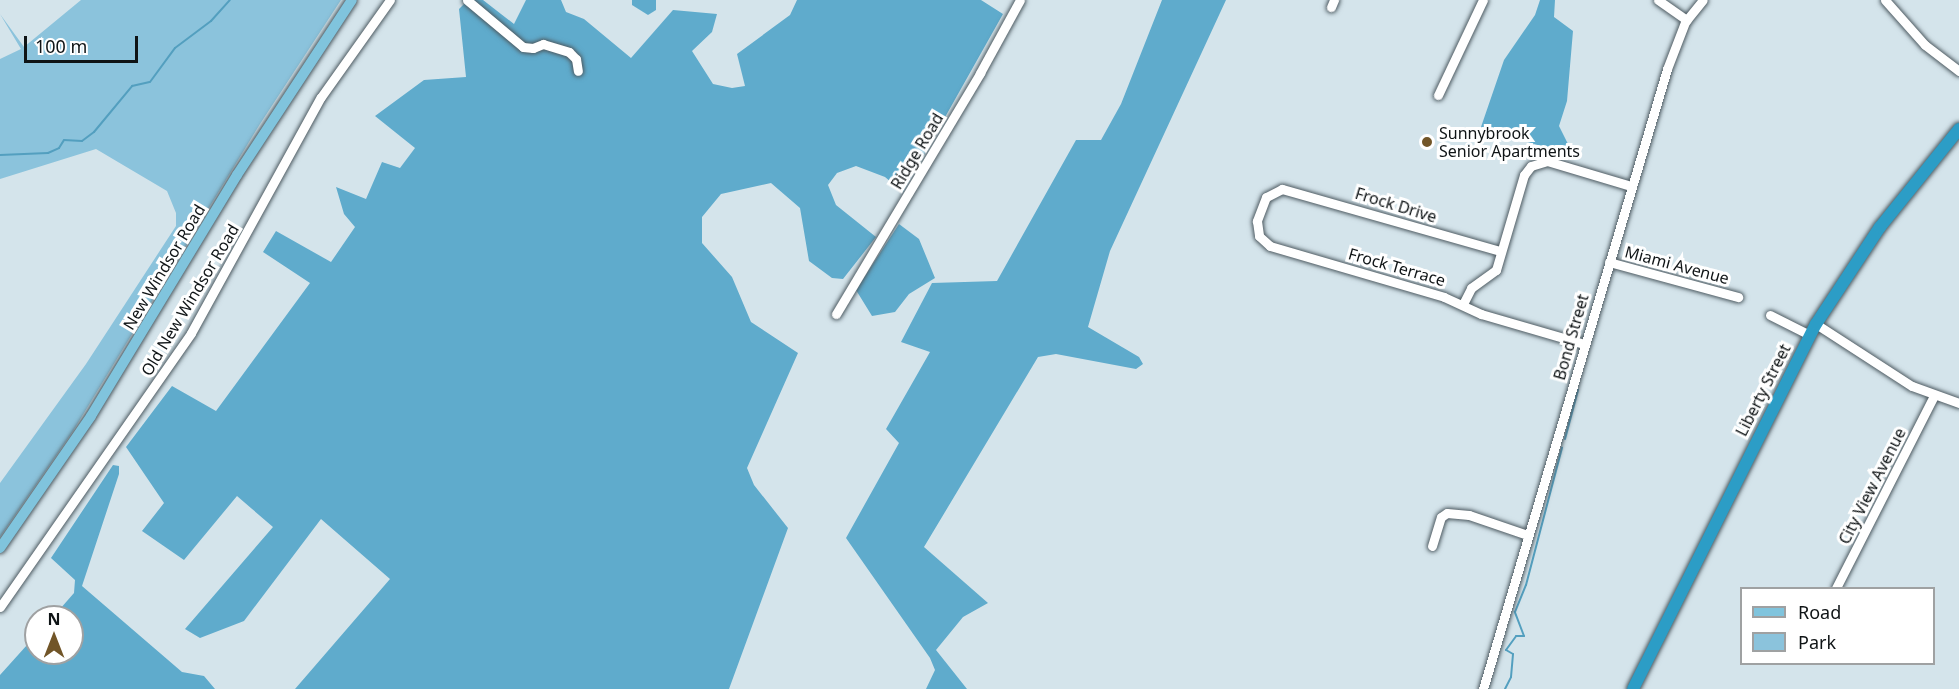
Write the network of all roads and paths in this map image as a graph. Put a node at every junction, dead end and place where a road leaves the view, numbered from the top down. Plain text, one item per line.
1 (352, 0) edge
2 (390, 0) edge
3 (467, 0) edge
4 (1020, 0) edge
5 (1483, 0) edge
6 (1658, 0) edge
7 (1703, 0) edge
8 (1885, 0) edge
9 (1687, 20) junction
10 (578, 71) dead end
11 (1959, 71) edge
12 (1438, 94) dead end
13 (1959, 129) edge
14 (1631, 186) junction
15 (1282, 189) joint
16 (1500, 251) junction
17 (1608, 262) junction
18 (1738, 297) dead end
19 (1463, 304) junction
20 (836, 314) dead end
21 (1770, 315) dead end
22 (1813, 329) junction
23 (1584, 344) junction
24 (1934, 396) junction
25 (1959, 403) edge
26 (1527, 535) junction
27 (1432, 546) dead end
28 (0, 548) edge
29 (1837, 587) edge
30 (0, 607) edge
31 (1483, 689) edge
32 (1633, 689) edge

1 - 28 main road, New Windsor Road
2 - 30 street, Old New Windsor Road
3 - 10 street
4 - 20 street, Ridge Road
5 - 12 street
6 - 9 street
7 - 9 street, Bond Street
8 - 11 street
9 - 14 street, Bond Street
13 - 22 highway, Liberty Street
14 - 16 street
14 - 17 street, Bond Street
15 - 16 street, Frock Drive
15 - 19 street, Frock Terrace
16 - 19 street
17 - 18 street, Miami Avenue
17 - 23 street, Bond Street
19 - 23 street, Frock Terrace
21 - 22 street
22 - 24 street
22 - 32 highway, Liberty Street
23 - 26 street, Bond Street
24 - 25 street
24 - 29 street, City View Avenue
26 - 27 street
26 - 31 street, Bond Street

